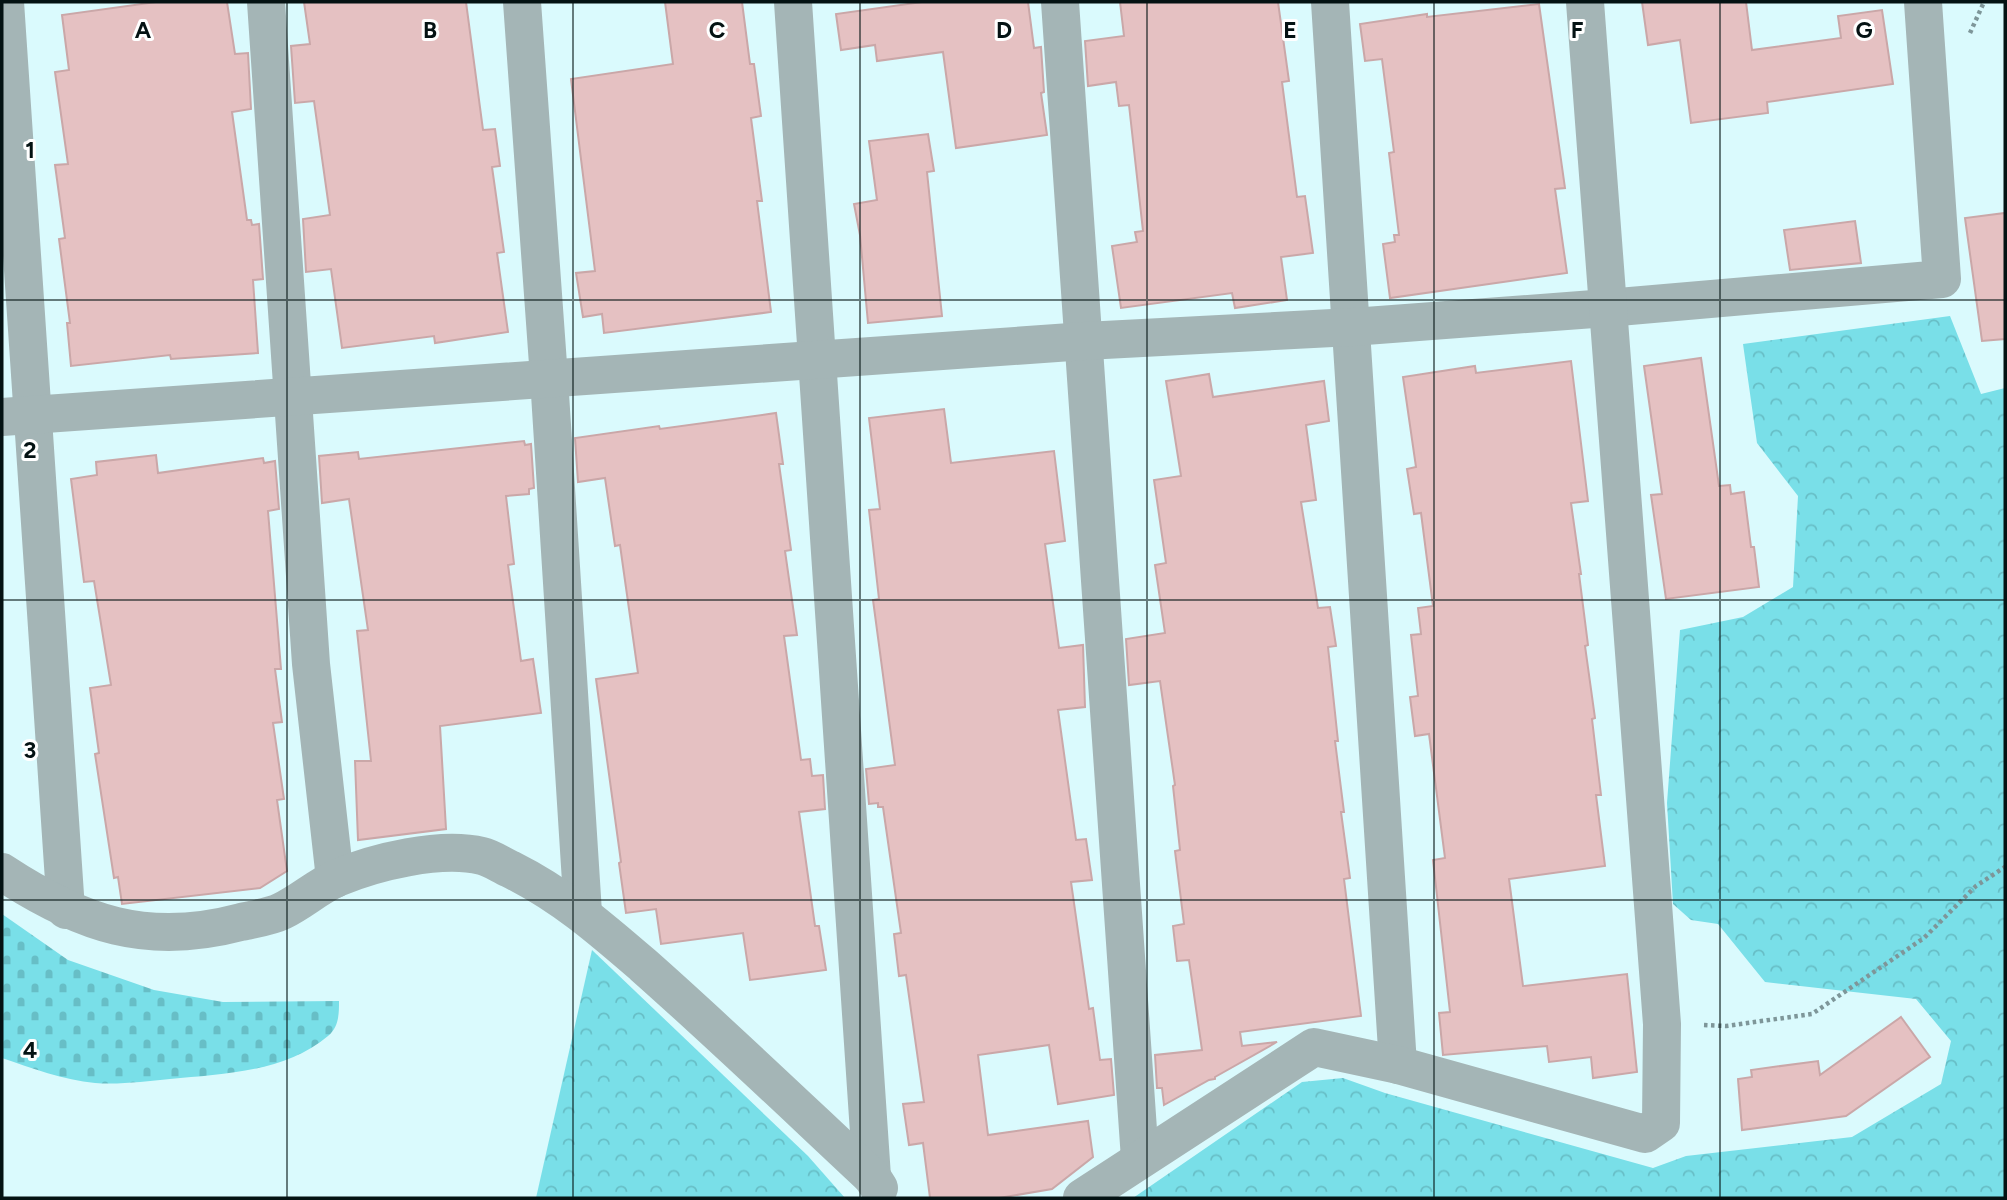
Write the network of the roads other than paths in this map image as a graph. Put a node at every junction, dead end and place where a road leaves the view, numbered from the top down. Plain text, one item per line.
1 (5, 2) edge
2 (266, 2) edge
3 (522, 2) edge
4 (793, 2) edge
5 (1060, 2) edge
6 (1330, 2) edge
7 (1585, 2) edge
8 (1923, 2) edge
9 (1607, 308) junction
10 (1352, 327) junction
11 (1085, 341) junction
12 (819, 360) junction
13 (549, 378) junction
14 (292, 396) junction
15 (17, 416) edge
16 (2, 872) edge
17 (335, 879) junction
18 (66, 910) junction
19 (583, 913) junction
20 (1398, 1065) junction
21 (1140, 1159) junction
22 (878, 1188) edge
23 (1082, 1198) edge

1 - 15 street
2 - 14 street
3 - 13 street
4 - 12 street
5 - 11 street
6 - 10 street
7 - 9 street
8 - 9 street
9 - 10 street
9 - 20 street
10 - 11 street
10 - 20 street
11 - 12 street
11 - 21 street
12 - 13 street
12 - 22 street
13 - 14 street
13 - 19 street
14 - 15 street
14 - 17 street
15 - 18 street
16 - 18 street
17 - 18 street
17 - 19 street
19 - 22 street
20 - 21 street
21 - 23 street

